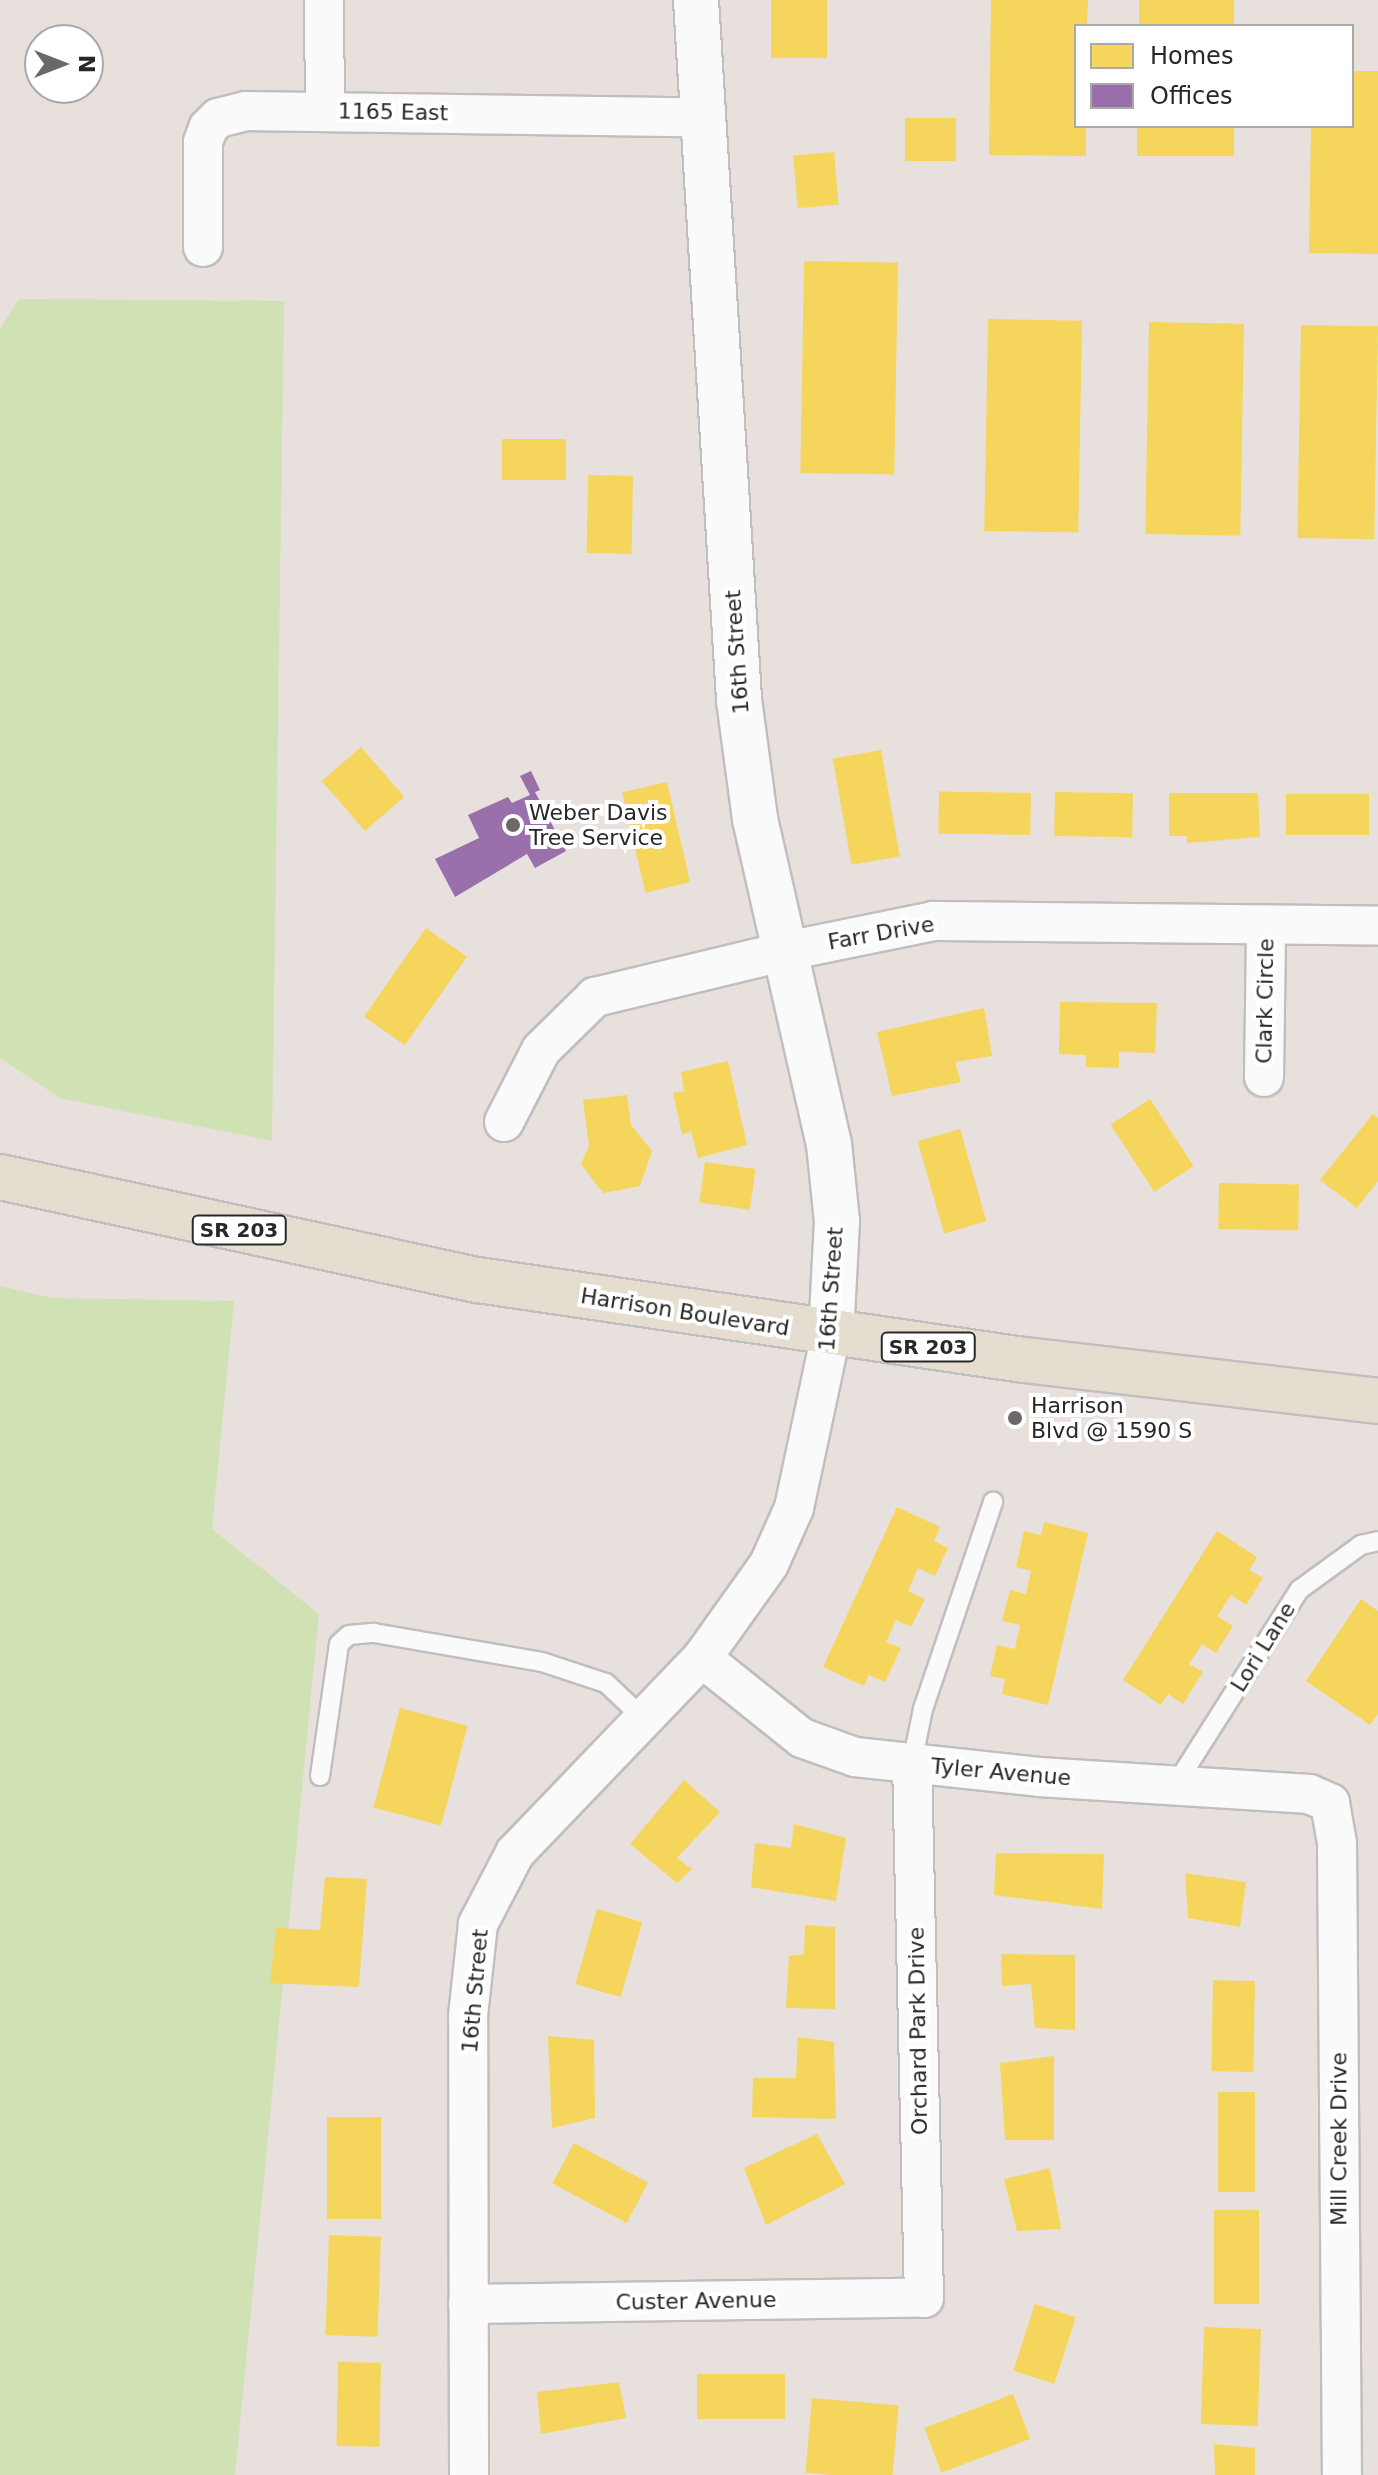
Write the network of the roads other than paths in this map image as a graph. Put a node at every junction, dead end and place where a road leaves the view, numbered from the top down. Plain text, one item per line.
1 (324, 0) edge
2 (696, 0) edge
3 (325, 112) junction
4 (703, 117) junction
5 (203, 247) dead end
6 (1266, 926) junction
7 (1378, 926) edge
8 (786, 951) junction
9 (1264, 1077) dead end
10 (504, 1122) dead end
11 (0, 1177) edge
12 (831, 1334) junction
13 (1378, 1401) edge
14 (993, 1502) dead end
15 (1378, 1541) edge
16 (702, 1658) junction
17 (644, 1719) junction
18 (912, 1763) junction
19 (320, 1776) dead end
20 (1176, 1784) junction
21 (1330, 1803) joint
22 (924, 2298) joint
23 (468, 2304) junction
24 (469, 2475) edge
25 (1342, 2475) edge

1 - 3 street
2 - 4 street, 16th Street
3 - 4 street, 1165 East
3 - 5 street, 1165 East
4 - 8 street, 16th Street
6 - 7 street, Farr Drive
6 - 8 street, Farr Drive
6 - 9 street, Clark Circle
8 - 10 street, Farr Drive
8 - 12 street, 16th Street
11 - 12 main road, Harrison Boulevard / SR 203
12 - 13 main road, Harrison Boulevard / SR 203
12 - 16 street, 16th Street
14 - 18 lane
15 - 20 lane, Lori Lane
16 - 17 street, 16th Street
16 - 18 street, Tyler Avenue
17 - 19 lane
17 - 23 street, 16th Street
18 - 20 street, Tyler Avenue
18 - 22 street, Orchard Park Drive
20 - 21 street, Tyler Avenue
21 - 25 street, Mill Creek Drive
22 - 23 street, Custer Avenue
23 - 24 street, 16th Street

